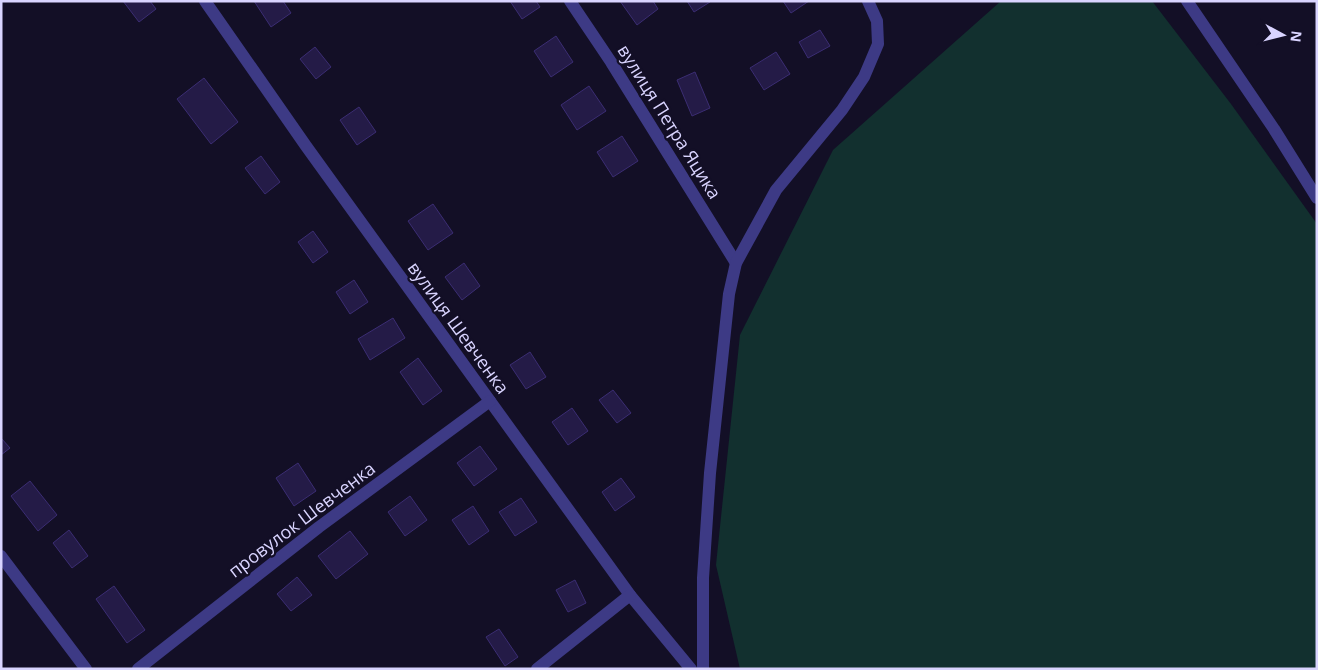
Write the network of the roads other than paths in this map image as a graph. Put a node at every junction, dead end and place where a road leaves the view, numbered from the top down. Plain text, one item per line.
1 (205, 1) edge
2 (570, 1) edge
3 (868, 1) edge
4 (1187, 1) edge
5 (1317, 198) edge
6 (736, 263) junction
7 (490, 401) junction
8 (1, 556) edge
9 (630, 595) junction
10 (86, 669) edge
11 (138, 669) edge
12 (537, 669) edge
13 (691, 669) edge
14 (703, 669) edge

1 - 7 street, вулиця Шевченка
2 - 6 street, вулиця Петра Яцика
3 - 6 street
4 - 5 street
6 - 14 street
7 - 9 street, вулиця Шевченка
7 - 11 street, провулок Шевченка
8 - 10 street
9 - 12 street
9 - 13 street, вулиця Шевченка

